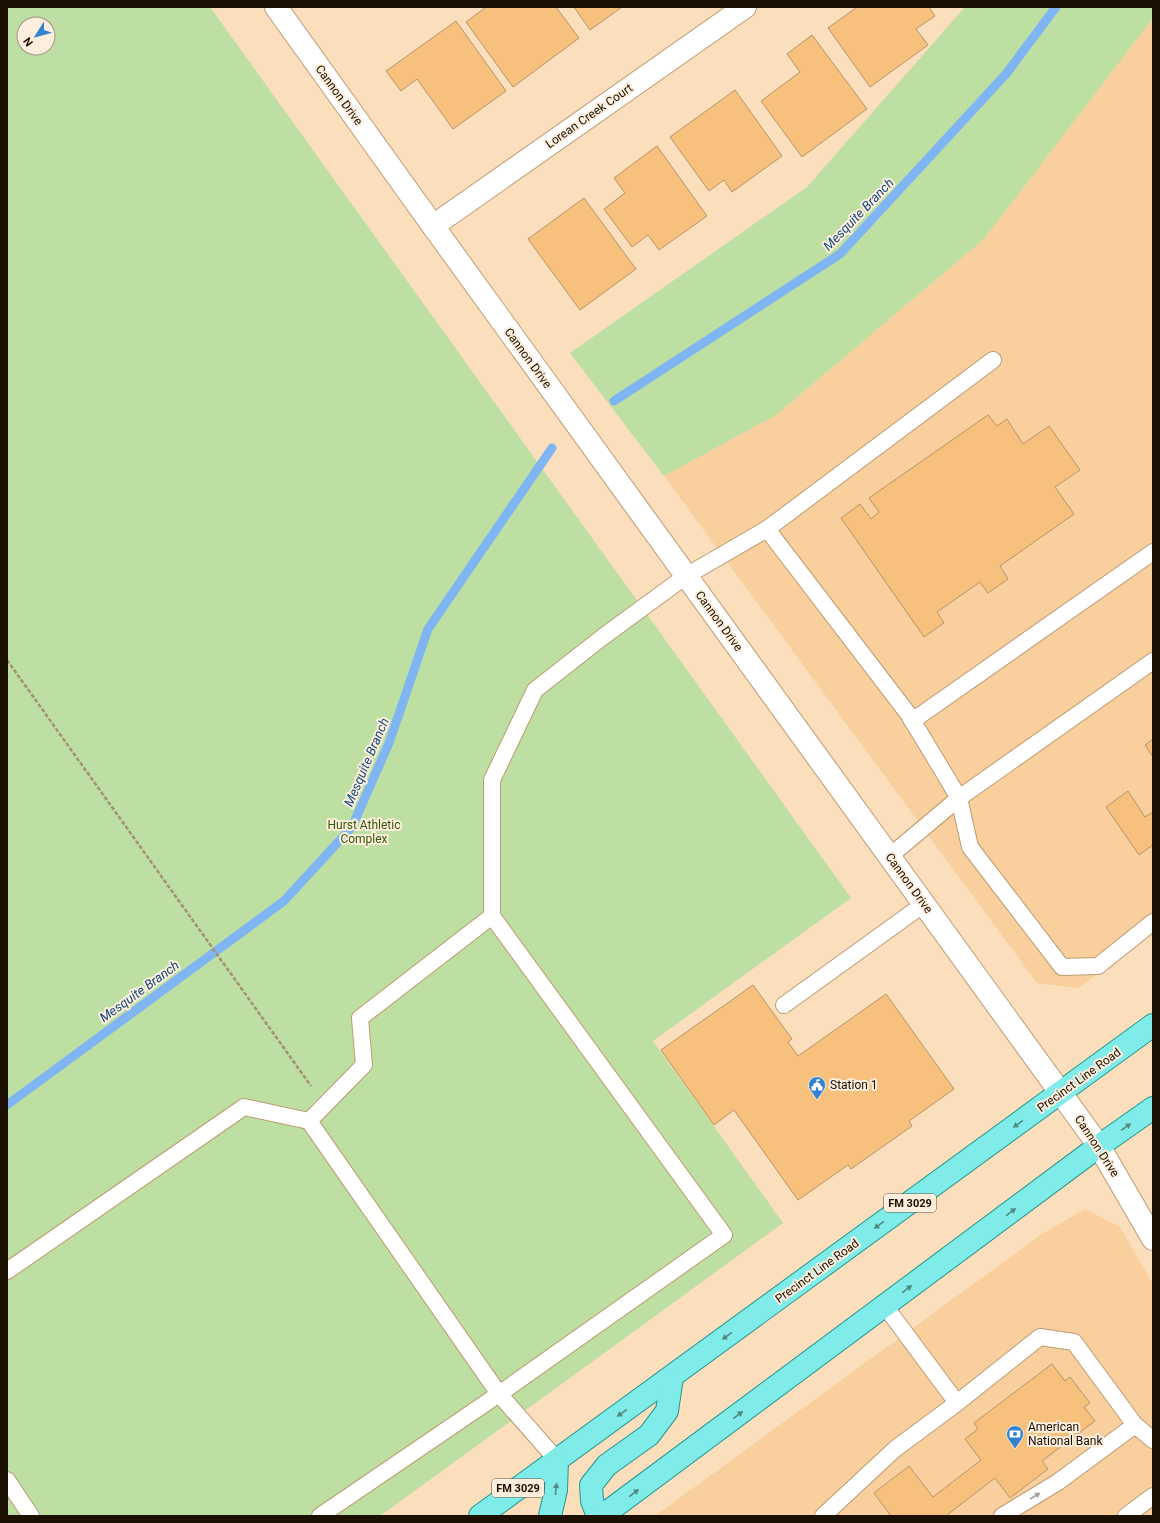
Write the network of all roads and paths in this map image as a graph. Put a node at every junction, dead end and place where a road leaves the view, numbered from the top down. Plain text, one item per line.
1 (276, 7) edge
2 (745, 7) edge
3 (432, 226) junction
4 (993, 360) dead end
5 (767, 529) junction
6 (1153, 552) edge
7 (686, 576) junction
8 (7, 660) edge
9 (1153, 661) edge
10 (912, 721) junction
11 (959, 798) junction
12 (890, 856) junction
13 (924, 904) junction
14 (492, 916) junction
15 (1153, 922) edge
16 (784, 1006) dead end
17 (1153, 1025) edge
18 (1061, 1093) junction
19 (324, 1105) junction
20 (1153, 1108) edge
21 (309, 1121) junction
22 (1100, 1146) junction
23 (1153, 1239) edge
24 (7, 1271) edge
25 (885, 1306) junction
26 (672, 1377) junction
27 (499, 1394) junction
28 (957, 1403) junction
29 (1135, 1425) junction
30 (1153, 1440) edge
31 (557, 1460) junction
32 (7, 1480) edge
33 (1153, 1496) edge
34 (31, 1516) edge
35 (320, 1516) edge
36 (480, 1516) edge
37 (550, 1516) edge
38 (598, 1516) edge
39 (602, 1516) edge
40 (823, 1516) edge
41 (1002, 1516) edge
42 (1126, 1516) edge

1 - 3 street, Cannon Drive
2 - 3 street, Lorean Creek Court
3 - 7 street, Cannon Drive
4 - 5 lane
5 - 7 lane
5 - 10 lane
6 - 10 lane
7 - 12 street, Cannon Drive
7 - 14 lane
8 - 19 path
9 - 11 lane
10 - 11 lane
11 - 12 lane
11 - 15 lane
12 - 13 street, Cannon Drive
13 - 16 lane
13 - 18 street, Cannon Drive
14 - 19 lane
14 - 27 lane
17 - 18 main road, Precinct Line Road / FM 3029
18 - 22 street, Cannon Drive
18 -> 26 main road, Precinct Line Road / FM 3029
19 - 21 lane
22 -> 20 main road
21 - 24 lane
21 - 27 lane
22 - 23 street, Cannon Drive
25 -> 22 main road
25 - 28 lane
39 -> 25 main road
26 -> 31 main road, Precinct Line Road / FM 3029
26 - 38 main road
27 - 31 lane
27 - 35 lane
28 - 29 lane
28 - 40 lane
29 - 30 lane
41 -> 29 lane
31 - 36 main road, Precinct Line Road / FM 3029
37 -> 31 main road
32 - 34 lane
33 - 42 lane

